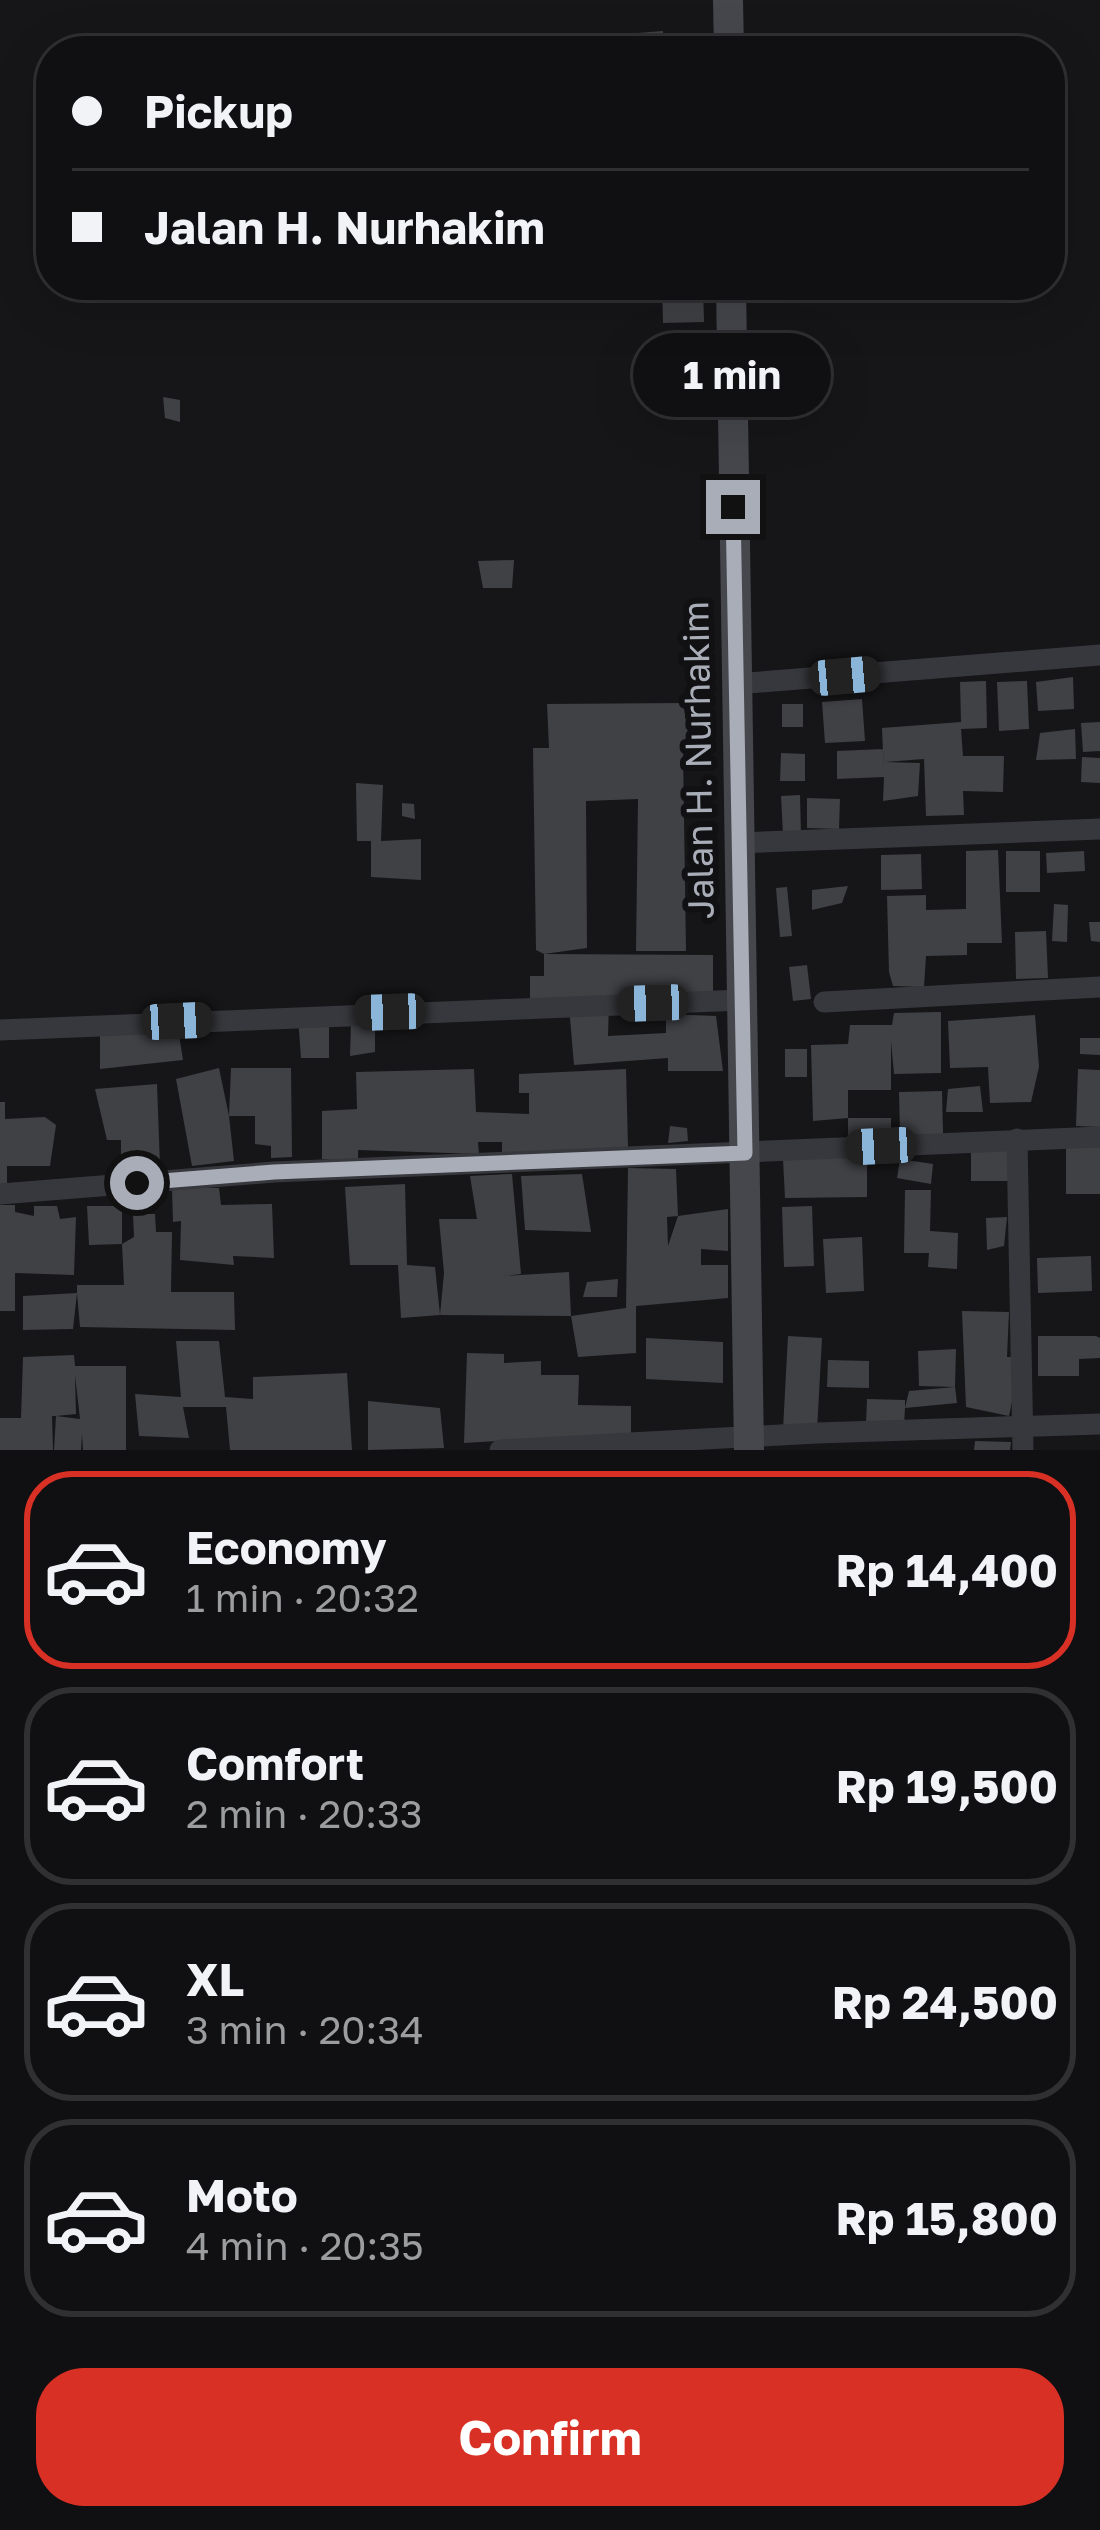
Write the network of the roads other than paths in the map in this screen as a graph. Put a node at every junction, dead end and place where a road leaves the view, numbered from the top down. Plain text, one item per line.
1 (728, 0) edge
2 (729, 36) edge
3 (731, 300) edge
4 (1100, 655) edge
5 (735, 684) junction
6 (1100, 829) edge
7 (737, 843) junction
8 (1100, 987) edge
9 (742, 1000) junction
10 (824, 1002) dead end
11 (0, 1030) edge
12 (1100, 1137) edge
13 (1017, 1139) junction
14 (745, 1153) junction
15 (0, 1194) edge
16 (1100, 1424) edge
17 (1022, 1426) junction
18 (749, 1443) edge
19 (500, 1450) edge
20 (1023, 1450) edge

1 - 2 main road
3 - 5 main road, Jalan H. Nurhakim
4 - 5 street
5 - 7 main road, Jalan H. Nurhakim
6 - 7 street
7 - 9 main road, Jalan H. Nurhakim
8 - 10 street
9 - 11 street
9 - 14 main road, Jalan H. Nurhakim
12 - 13 street
13 - 14 street
13 - 17 street
14 - 15 street
14 - 18 main road, Jalan H. Nurhakim
16 - 17 street
17 - 18 street
17 - 20 street
18 - 19 street

